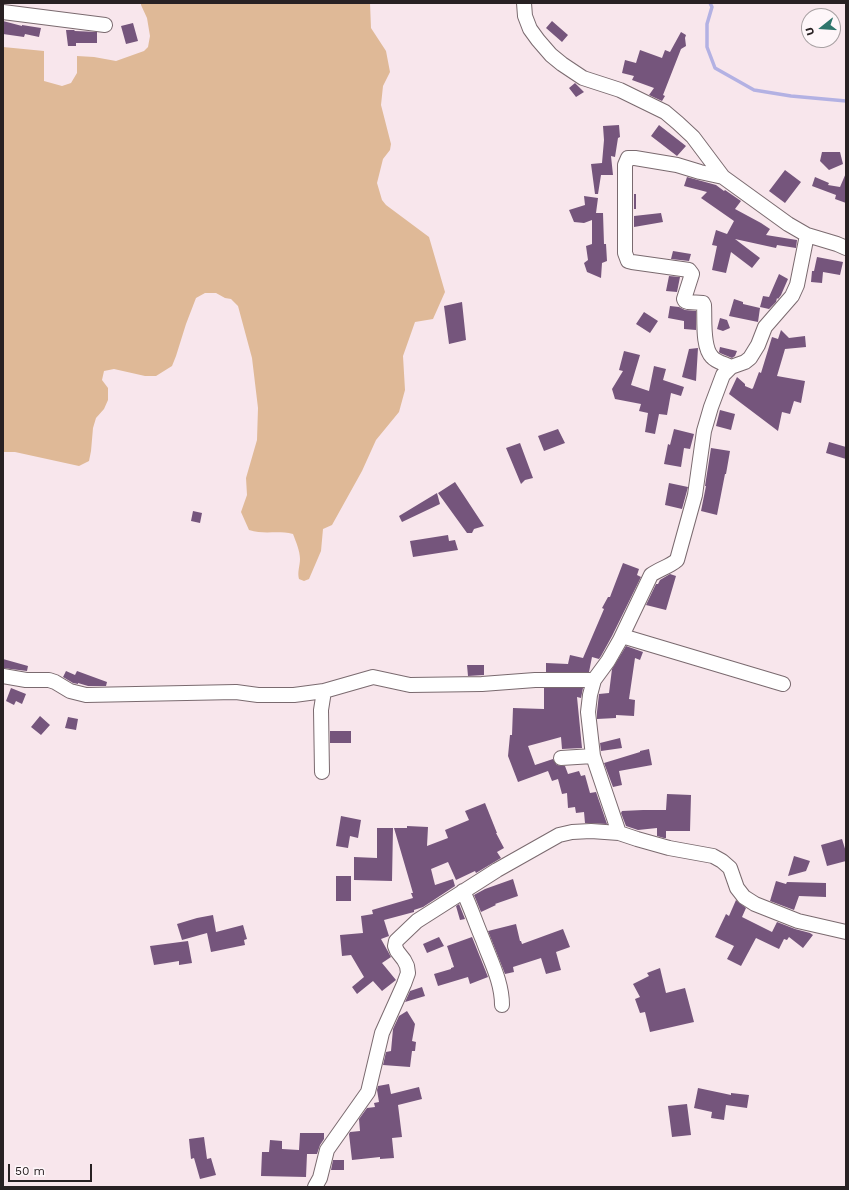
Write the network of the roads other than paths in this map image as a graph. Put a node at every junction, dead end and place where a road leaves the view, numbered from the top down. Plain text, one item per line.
1 (524, 3) edge
2 (3, 12) edge
3 (105, 25) dead end
4 (723, 177) junction
5 (807, 235) junction
6 (846, 248) edge
7 (731, 367) junction
8 (622, 636) junction
9 (3, 676) edge
10 (594, 680) junction
11 (783, 684) dead end
12 (324, 690) junction
13 (593, 756) junction
14 (561, 758) dead end
15 (322, 772) dead end
16 (618, 833) junction
17 (463, 892) junction
18 (840, 931) edge
19 (502, 1005) dead end
20 (315, 1187) edge

1 - 4 street
2 - 3 street
4 - 5 street
4 - 7 street
5 - 6 street
5 - 7 street
7 - 8 street
8 - 10 street
8 - 11 street
9 - 12 street
10 - 12 street
10 - 13 street
12 - 15 street
13 - 14 street
13 - 16 street
16 - 17 street
16 - 18 street
17 - 19 street
17 - 20 street

